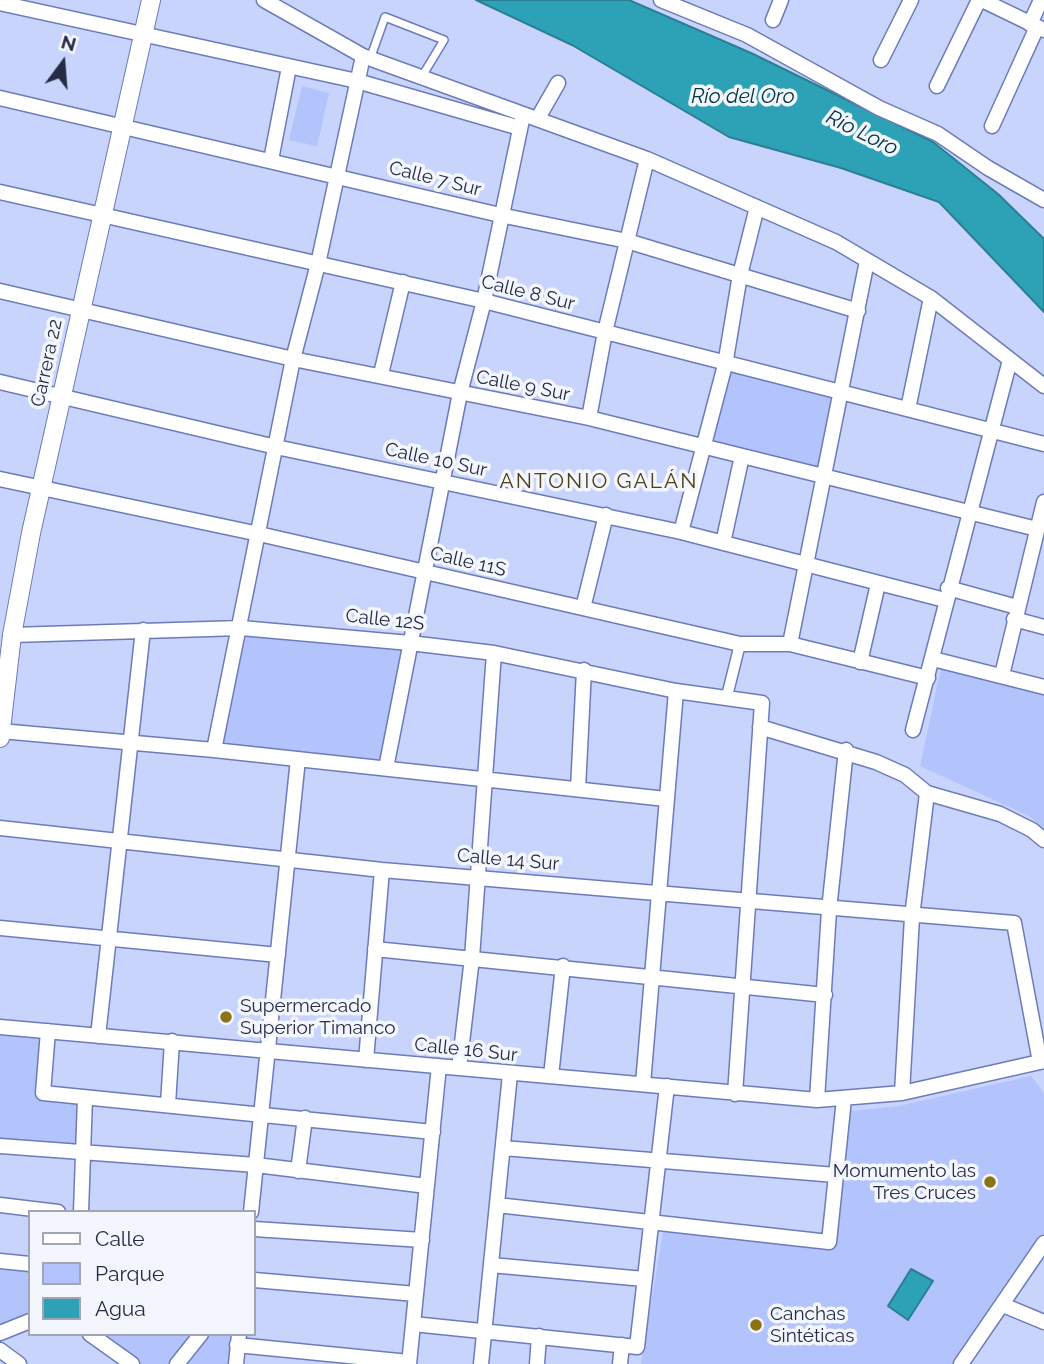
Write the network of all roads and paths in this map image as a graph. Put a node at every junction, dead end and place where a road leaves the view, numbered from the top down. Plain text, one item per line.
1 (151, 0) edge
2 (264, 0) edge
3 (661, 0) edge
4 (781, 0) edge
5 (911, 0) edge
6 (981, 0) edge
7 (1041, 0) edge
8 (0, 3) edge
9 (773, 20) dead end
10 (1037, 27) edge
11 (141, 35) junction
12 (366, 57) junction
13 (881, 60) dead end
14 (289, 66) junction
15 (420, 79) junction
16 (357, 81) junction
17 (558, 83) dead end
18 (937, 86) dead end
19 (0, 98) edge
20 (538, 118) junction
21 (521, 122) junction
22 (120, 126) junction
23 (992, 126) dead end
24 (647, 159) junction
25 (271, 160) junction
26 (336, 175) junction
27 (0, 192) edge
28 (1044, 200) edge
29 (757, 207) junction
30 (102, 214) junction
31 (500, 215) junction
32 (627, 241) junction
33 (867, 261) junction
34 (318, 264) junction
35 (740, 275) junction
36 (403, 282) junction
37 (0, 291) edge
38 (931, 298) junction
39 (484, 301) junction
40 (80, 309) junction
41 (858, 311) junction
42 (605, 332) junction
43 (293, 359) junction
44 (1010, 360) junction
45 (725, 365) junction
46 (381, 374) junction
47 (0, 382) edge
48 (1044, 386) edge
49 (460, 393) junction
50 (842, 393) junction
51 (61, 397) junction
52 (908, 409) junction
53 (589, 418) junction
54 (992, 429) junction
55 (1044, 444) edge
56 (276, 447) junction
57 (704, 447) junction
58 (742, 456) junction
59 (826, 477) junction
60 (0, 479) edge
61 (442, 481) junction
62 (42, 488) junction
63 (1044, 502) edge
64 (969, 512) junction
65 (606, 515) junction
66 (1037, 529) junction
67 (681, 532) junction
68 (259, 534) junction
69 (723, 542) junction
70 (806, 566) junction
71 (424, 571) junction
72 (878, 584) junction
73 (946, 594) junction
74 (583, 608) junction
75 (1016, 613) junction
76 (1044, 627) edge
77 (241, 628) junction
78 (144, 630) junction
79 (6, 635) edge
80 (410, 643) junction
81 (740, 644) junction
82 (790, 644) junction
83 (494, 653) junction
84 (933, 659) junction
85 (860, 662) junction
86 (584, 670) junction
87 (1002, 675) junction
88 (928, 678) junction
89 (1044, 687) edge
90 (676, 691) junction
91 (727, 696) junction
92 (760, 727) junction
93 (913, 730) dead end
94 (0, 731) edge
95 (0, 738) edge
96 (131, 743) junction
97 (214, 750) junction
98 (846, 750) junction
99 (298, 759) junction
100 (386, 768) junction
101 (486, 781) junction
102 (578, 789) junction
103 (927, 793) junction
104 (666, 799) junction
105 (0, 828) edge
106 (120, 840) junction
107 (1044, 840) edge
108 (288, 857) junction
109 (382, 870) junction
110 (478, 877) junction
111 (660, 893) junction
112 (748, 901) junction
113 (829, 910) junction
114 (912, 917) junction
115 (0, 928) edge
116 (109, 938) junction
117 (375, 948) junction
118 (278, 955) junction
119 (472, 958) junction
120 (563, 966) junction
121 (652, 978) junction
122 (742, 988) junction
123 (825, 995) junction
124 (0, 1027) edge
125 (48, 1031) junction
126 (98, 1036) junction
127 (172, 1041) junction
128 (268, 1049) junction
129 (366, 1060) junction
130 (1042, 1062) edge
131 (439, 1066) junction
132 (458, 1068) junction
133 (510, 1074) junction
134 (551, 1076) junction
135 (643, 1084) junction
136 (667, 1086) junction
137 (902, 1093) junction
138 (735, 1094) junction
139 (85, 1098) junction
140 (844, 1099) junction
141 (817, 1100) junction
142 (168, 1104) junction
143 (261, 1113) junction
144 (305, 1118) junction
145 (433, 1132) junction
146 (0, 1146) edge
147 (503, 1148) junction
148 (85, 1153) junction
149 (660, 1159) junction
150 (256, 1166) junction
151 (298, 1171) junction
152 (836, 1175) junction
153 (427, 1186) junction
154 (0, 1205) edge
155 (497, 1205) junction
156 (41, 1210) edge
157 (81, 1210) edge
158 (251, 1210) edge
159 (651, 1221) junction
160 (256, 1229) edge
161 (422, 1240) junction
162 (1043, 1245) edge
163 (0, 1261) edge
164 (28, 1264) edge
165 (491, 1265) junction
166 (644, 1279) junction
167 (256, 1280) edge
168 (416, 1294) junction
169 (1003, 1305) junction
170 (28, 1322) edge
171 (1044, 1322) edge
172 (413, 1324) junction
173 (484, 1331) junction
174 (0, 1333) edge
175 (93, 1336) edge
176 (199, 1336) edge
177 (539, 1336) junction
178 (238, 1340) edge
179 (622, 1345) junction
180 (0, 1350) edge
181 (409, 1363) edge
182 (19, 1364) edge
183 (132, 1364) edge
184 (177, 1364) edge
185 (236, 1364) edge
186 (481, 1364) edge
187 (537, 1364) edge
188 (620, 1364) edge
189 (962, 1364) edge

1 - 11 street, Carrera 22
2 - 12 street
3 - 28 street
4 - 9 street
5 - 13 street
6 - 10 street
6 - 18 street
7 - 10 street
8 - 11 street
10 - 23 street
11 - 14 street
11 - 22 street, Carrera 22
12 - 15 street
12 - 15 lane
12 - 16 street
14 - 16 street
14 - 25 street
15 - 21 street
16 - 21 street
16 - 26 street
17 - 20 street
19 - 22 street, Calle 7 Sur
20 - 21 street
20 - 24 street
21 - 31 street
22 - 25 street, Calle 7 Sur
22 - 30 street, Carrera 22
24 - 29 street
24 - 32 street
25 - 26 street, Calle 7 Sur
26 - 31 street, Calle 7 Sur
26 - 34 street
27 - 30 street, Calle 8 Sur
29 - 33 street
29 - 35 street
30 - 34 street, Calle 8 Sur
30 - 40 street, Carrera 22
31 - 32 street, Calle 7 Sur
31 - 39 street
32 - 35 street, Calle 7 Sur
32 - 42 street
33 - 38 street
33 - 41 street
34 - 36 street, Calle 8 Sur
34 - 43 street
35 - 41 street, Calle 7 Sur
35 - 45 street
36 - 39 street, Calle 8 Sur
36 - 46 street
37 - 40 street, Calle 9 Sur
38 - 44 street
38 - 52 street
39 - 42 street, Calle 8 Sur
39 - 49 street
40 - 43 street, Calle 9 Sur
40 - 51 street, Carrera 22
41 - 50 street
42 - 45 street, Calle 8 Sur
42 - 53 street
43 - 46 street, Calle 9 Sur
43 - 56 street
44 - 48 street
44 - 54 street
45 - 50 street, Calle 8 Sur
45 - 57 street
46 - 49 street, Calle 9 Sur
47 - 51 street, Calle 10 Sur
49 - 53 street, Calle 9 Sur
49 - 61 street
50 - 52 street, Calle 8 Sur
50 - 59 street
51 - 56 street, Calle 10 Sur
51 - 62 street, Carrera 22
52 - 54 street, Calle 8 Sur
53 - 57 street, Calle 9 Sur
54 - 55 street, Calle 8 Sur
54 - 64 street
56 - 61 street, Calle 10 Sur
56 - 68 street
57 - 58 street, Calle 9 Sur
57 - 67 street
58 - 59 street, Calle 9 Sur
58 - 69 street
59 - 64 street, Calle 9 Sur
59 - 70 street
60 - 62 street, Calle 11S
61 - 65 street, Calle 10 Sur
61 - 71 street
62 - 68 street, Calle 11S
62 - 79 street, Carrera 22
63 - 66 street
64 - 66 street, Calle 9 Sur
64 - 73 street
65 - 67 street, Calle 10 Sur
65 - 74 street
66 - 75 street
67 - 69 street, Calle 10 Sur
68 - 71 street, Calle 11S
68 - 77 street
69 - 70 street, Calle 10 Sur
70 - 72 street, Calle 10 Sur
70 - 82 street
71 - 74 street, Calle 11S
71 - 80 street
72 - 73 street, Calle 10 Sur
72 - 85 street
73 - 75 street, Calle 10 Sur
73 - 84 street
74 - 81 street, Calle 11S
75 - 76 street, Calle 10 Sur
75 - 87 street
77 - 78 street, Calle 12S
77 - 80 street, Calle 12S
77 - 97 street
78 - 79 street, Calle 12S
78 - 96 street
79 - 94 street, Carrera 22
80 - 83 street, Calle 12S
80 - 100 street
81 - 82 street, Calle 11S
81 - 91 street
82 - 85 street, Calle 11S
83 - 86 street, Calle 12S
83 - 101 street
84 - 87 street
84 - 88 street
85 - 88 street, Calle 11S
86 - 90 street, Calle 12S
86 - 102 street
87 - 89 street
88 - 93 street
90 - 91 street, Calle 12S
90 - 104 street
91 - 92 street, Calle 12S
92 - 98 street
92 - 112 street
94 - 95 street, Carrera 22
94 - 96 street
96 - 97 street
96 - 106 street
97 - 99 street
98 - 103 street
98 - 113 street
99 - 100 street
99 - 108 street
100 - 101 street
101 - 102 street
101 - 110 street
102 - 104 street
103 - 107 street
103 - 114 street
104 - 111 street
105 - 106 street, Calle 14 Sur
106 - 108 street, Calle 14 Sur
106 - 116 street
108 - 109 street, Calle 14 Sur
108 - 118 street
109 - 110 street, Calle 14 Sur
109 - 117 street
110 - 111 street, Calle 14 Sur
110 - 119 street
111 - 112 street, Calle 14 Sur
111 - 121 street
112 - 113 street, Calle 14 Sur
112 - 122 street
113 - 114 street, Calle 14 Sur
113 - 123 street
114 - 130 street, Calle 14 Sur
114 - 137 street
115 - 116 street
116 - 118 street
116 - 126 street
117 - 119 street
117 - 129 street
118 - 128 street
119 - 120 street
119 - 132 street
120 - 121 street
120 - 134 street
121 - 122 street
121 - 135 street
122 - 123 street
122 - 138 street
123 - 141 street
124 - 125 street, Calle 16 Sur
125 - 126 street, Calle 16 Sur
125 - 139 street
126 - 127 street, Calle 16 Sur
127 - 128 street, Calle 16 Sur
127 - 142 street
128 - 129 street, Calle 16 Sur
128 - 143 street
129 - 131 street, Calle 16 Sur
130 - 137 street, Calle 16 Sur
131 - 132 street, Calle 16 Sur
131 - 145 street
132 - 133 street, Calle 16 Sur
133 - 134 street, Calle 16 Sur
133 - 147 street
134 - 135 street, Calle 16 Sur
135 - 136 street, Calle 16 Sur
136 - 138 street, Calle 16 Sur
136 - 149 street
137 - 140 street, Calle 16 Sur
138 - 141 street, Calle 16 Sur
139 - 142 street
139 - 148 street
140 - 141 street, Calle 16 Sur
140 - 152 street
142 - 143 street
143 - 144 street
143 - 150 street
144 - 145 street
144 - 151 street
145 - 153 street
146 - 148 street
147 - 149 street
147 - 155 street
148 - 150 street
148 - 157 street
149 - 152 street
149 - 159 street
150 - 151 street
150 - 158 street
151 - 153 street
152 - 159 street
153 - 161 street
154 - 156 street
155 - 159 street
155 - 165 street
159 - 166 street
160 - 161 street
161 - 168 street
162 - 169 street
163 - 164 street
165 - 166 street
165 - 173 street
166 - 179 street
167 - 168 street
168 - 172 street
169 - 171 street
169 - 189 street
170 - 174 street
172 - 173 street
172 - 181 street
173 - 177 street
173 - 186 street
175 - 183 street
176 - 184 street
177 - 179 street
177 - 187 street
178 - 181 street
178 - 185 street
179 - 188 street
180 - 182 street

